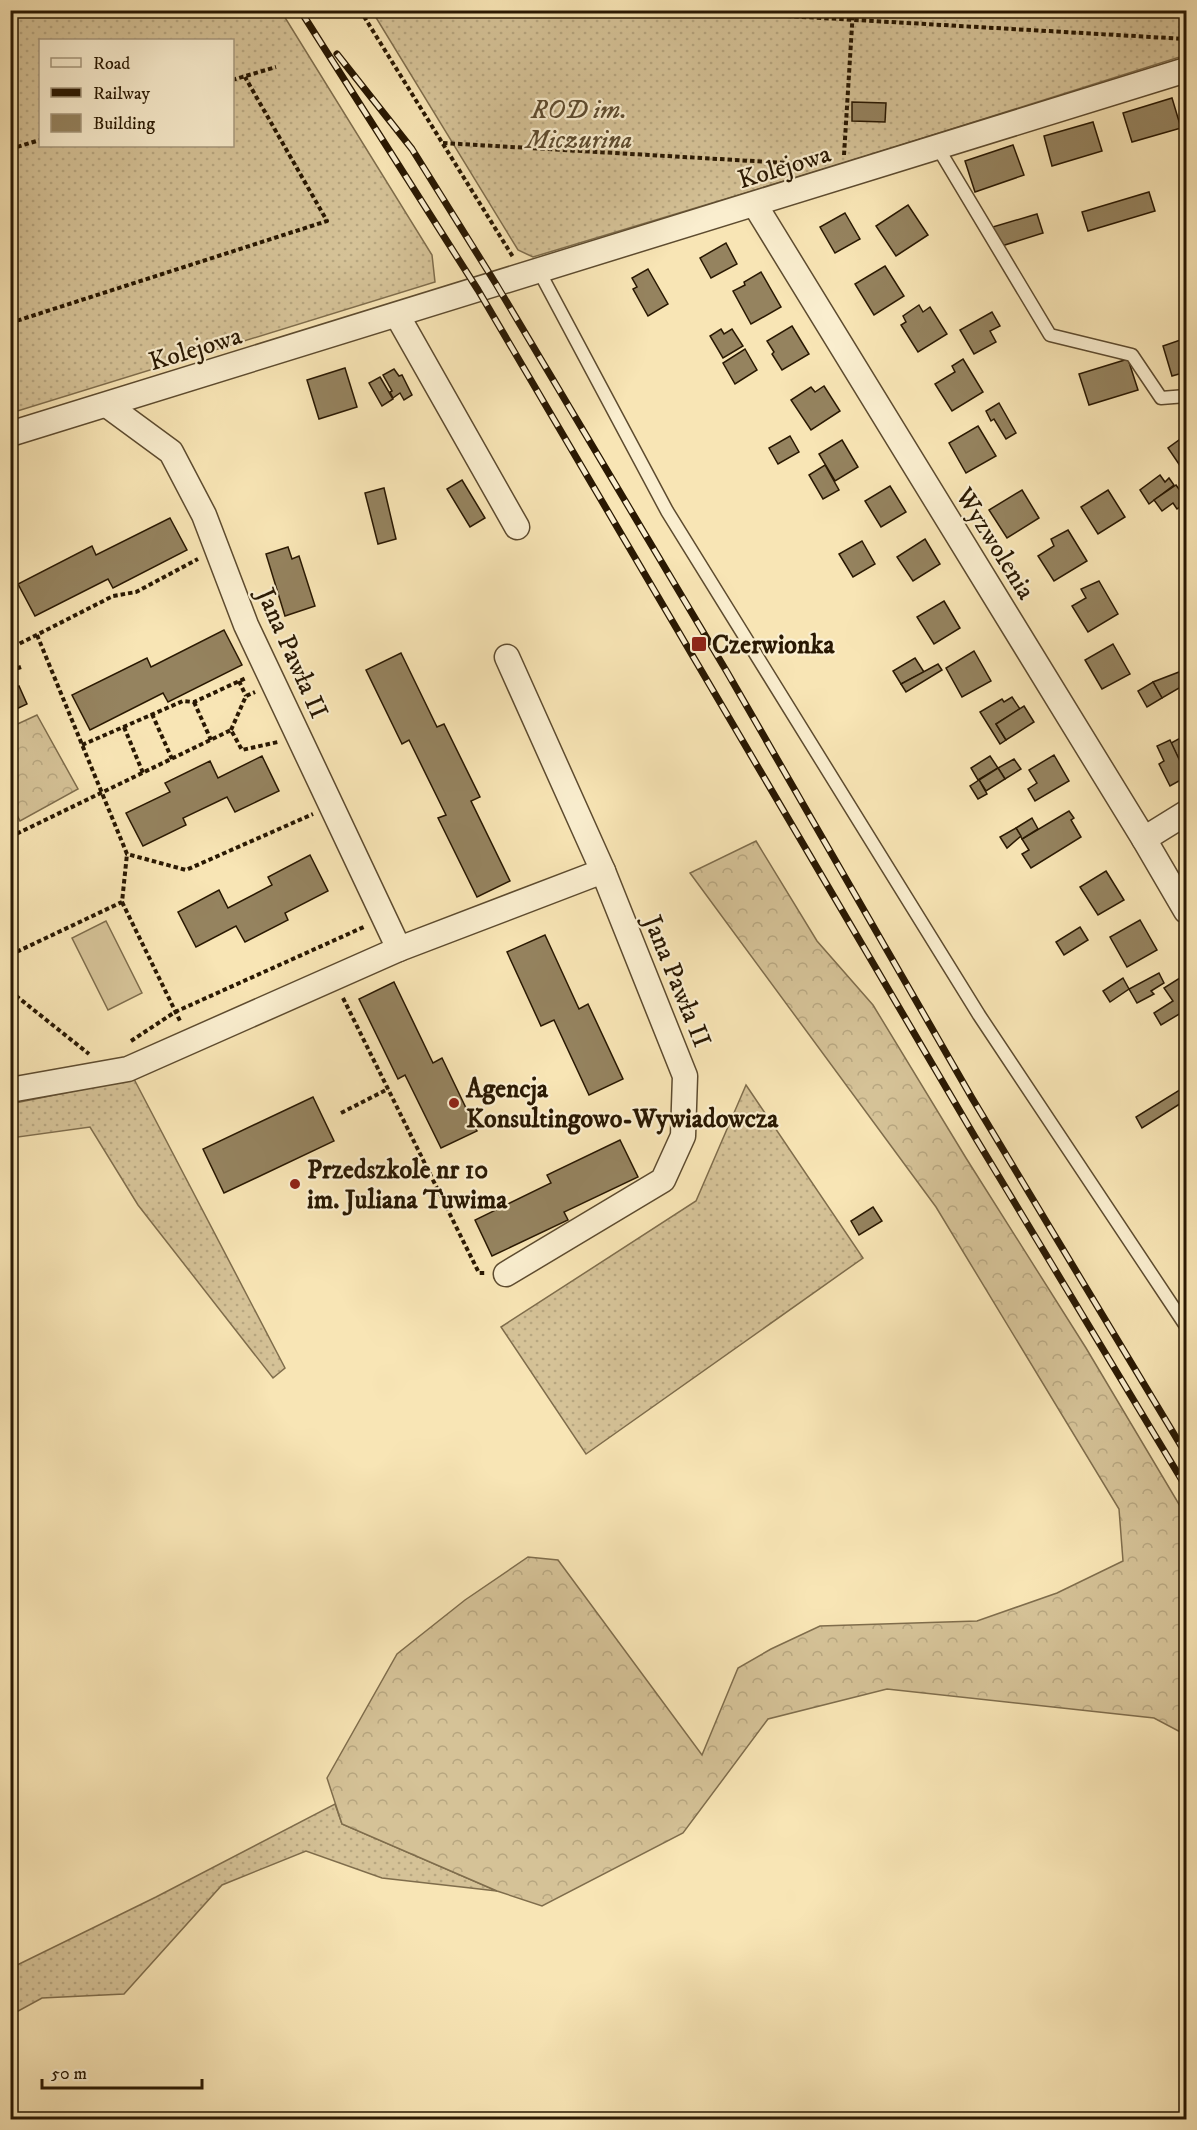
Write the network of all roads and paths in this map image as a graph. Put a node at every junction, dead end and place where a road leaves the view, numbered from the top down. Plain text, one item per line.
1 (360, 10) edge
2 (682, 10) edge
3 (852, 10) edge
4 (852, 20) junction
5 (1186, 39) edge
6 (276, 67) dead end
7 (1186, 70) edge
8 (245, 77) junction
9 (234, 80) edge
10 (39, 140) edge
11 (443, 143) junction
12 (938, 148) junction
13 (10, 149) edge
14 (843, 151) junction
15 (817, 162) dead end
16 (841, 166) junction
17 (755, 205) junction
18 (532, 273) junction
19 (397, 315) junction
20 (10, 323) edge
21 (1186, 396) edge
22 (106, 405) junction
23 (10, 434) edge
24 (516, 527) dead end
25 (217, 549) junction
26 (37, 634) junction
27 (12, 647) dead end
28 (507, 657) dead end
29 (21, 667) dead end
30 (10, 671) edge
31 (270, 675) junction
32 (239, 681) junction
33 (246, 696) junction
34 (194, 702) junction
35 (152, 714) junction
36 (124, 727) junction
37 (231, 730) junction
38 (299, 737) junction
39 (211, 740) junction
40 (82, 745) junction
41 (172, 759) junction
42 (143, 773) junction
43 (102, 793) junction
44 (332, 806) junction
45 (1186, 813) edge
46 (10, 837) edge
47 (1144, 839) junction
48 (127, 854) junction
49 (603, 871) junction
50 (122, 902) junction
51 (1186, 911) edge
52 (385, 918) junction
53 (399, 949) junction
54 (10, 955) edge
55 (333, 979) junction
56 (10, 991) edge
57 (175, 1011) junction
58 (190, 1042) junction
59 (124, 1046) dead end
60 (96, 1051) dead end
61 (87, 1053) junction
62 (76, 1054) dead end
63 (111, 1072) junction
64 (388, 1089) junction
65 (10, 1090) edge
66 (341, 1113) dead end
67 (506, 1274) joint
68 (1186, 1326) edge

1 - 11 path
2 - 4 path
3 - 4 path
4 - 5 path
4 - 14 path
6 - 8 path
7 - 12 street, Kolejowa
8 - 9 path
8 - 20 path
10 - 13 path
11 - 15 path
11 - 18 path
12 - 16 street, Kolejowa
12 - 21 lane
14 - 16 path
14 - 16 path
16 - 17 street, Kolejowa
17 - 18 street, Kolejowa
17 - 47 street, Wyzwolenia
18 - 19 street, Kolejowa
18 - 68 lane
19 - 22 street, Kolejowa
19 - 24 street
22 - 23 street, Kolejowa
22 - 25 street, Jana Pawła II
25 - 26 path
25 - 31 street, Jana Pawła II
26 - 27 path
26 - 40 path
28 - 49 street, Jana Pawła II
29 - 30 path
31 - 32 path
31 - 33 path
31 - 38 street, Jana Pawła II
32 - 33 path
32 - 34 path
33 - 37 path
34 - 35 path
34 - 39 path
35 - 36 path
35 - 41 path
36 - 40 path
36 - 42 path
37 - 38 path
37 - 39 path
38 - 44 street, Jana Pawła II
39 - 41 path
40 - 43 path
41 - 42 path
42 - 43 path
43 - 46 path
43 - 48 path
44 - 48 path
44 - 52 street, Jana Pawła II
45 - 47 street
47 - 51 street, Wyzwolenia
48 - 50 path
49 - 53 street
49 - 67 street, Jana Pawła II
50 - 54 path
50 - 57 path
52 - 53 street, Jana Pawła II
52 - 57 path
53 - 55 street
55 - 58 street
55 - 64 path
56 - 61 path
57 - 58 path
57 - 59 path
58 - 63 street
60 - 61 path
61 - 62 path
61 - 63 path
63 - 65 street
64 - 66 path
64 - 67 path

